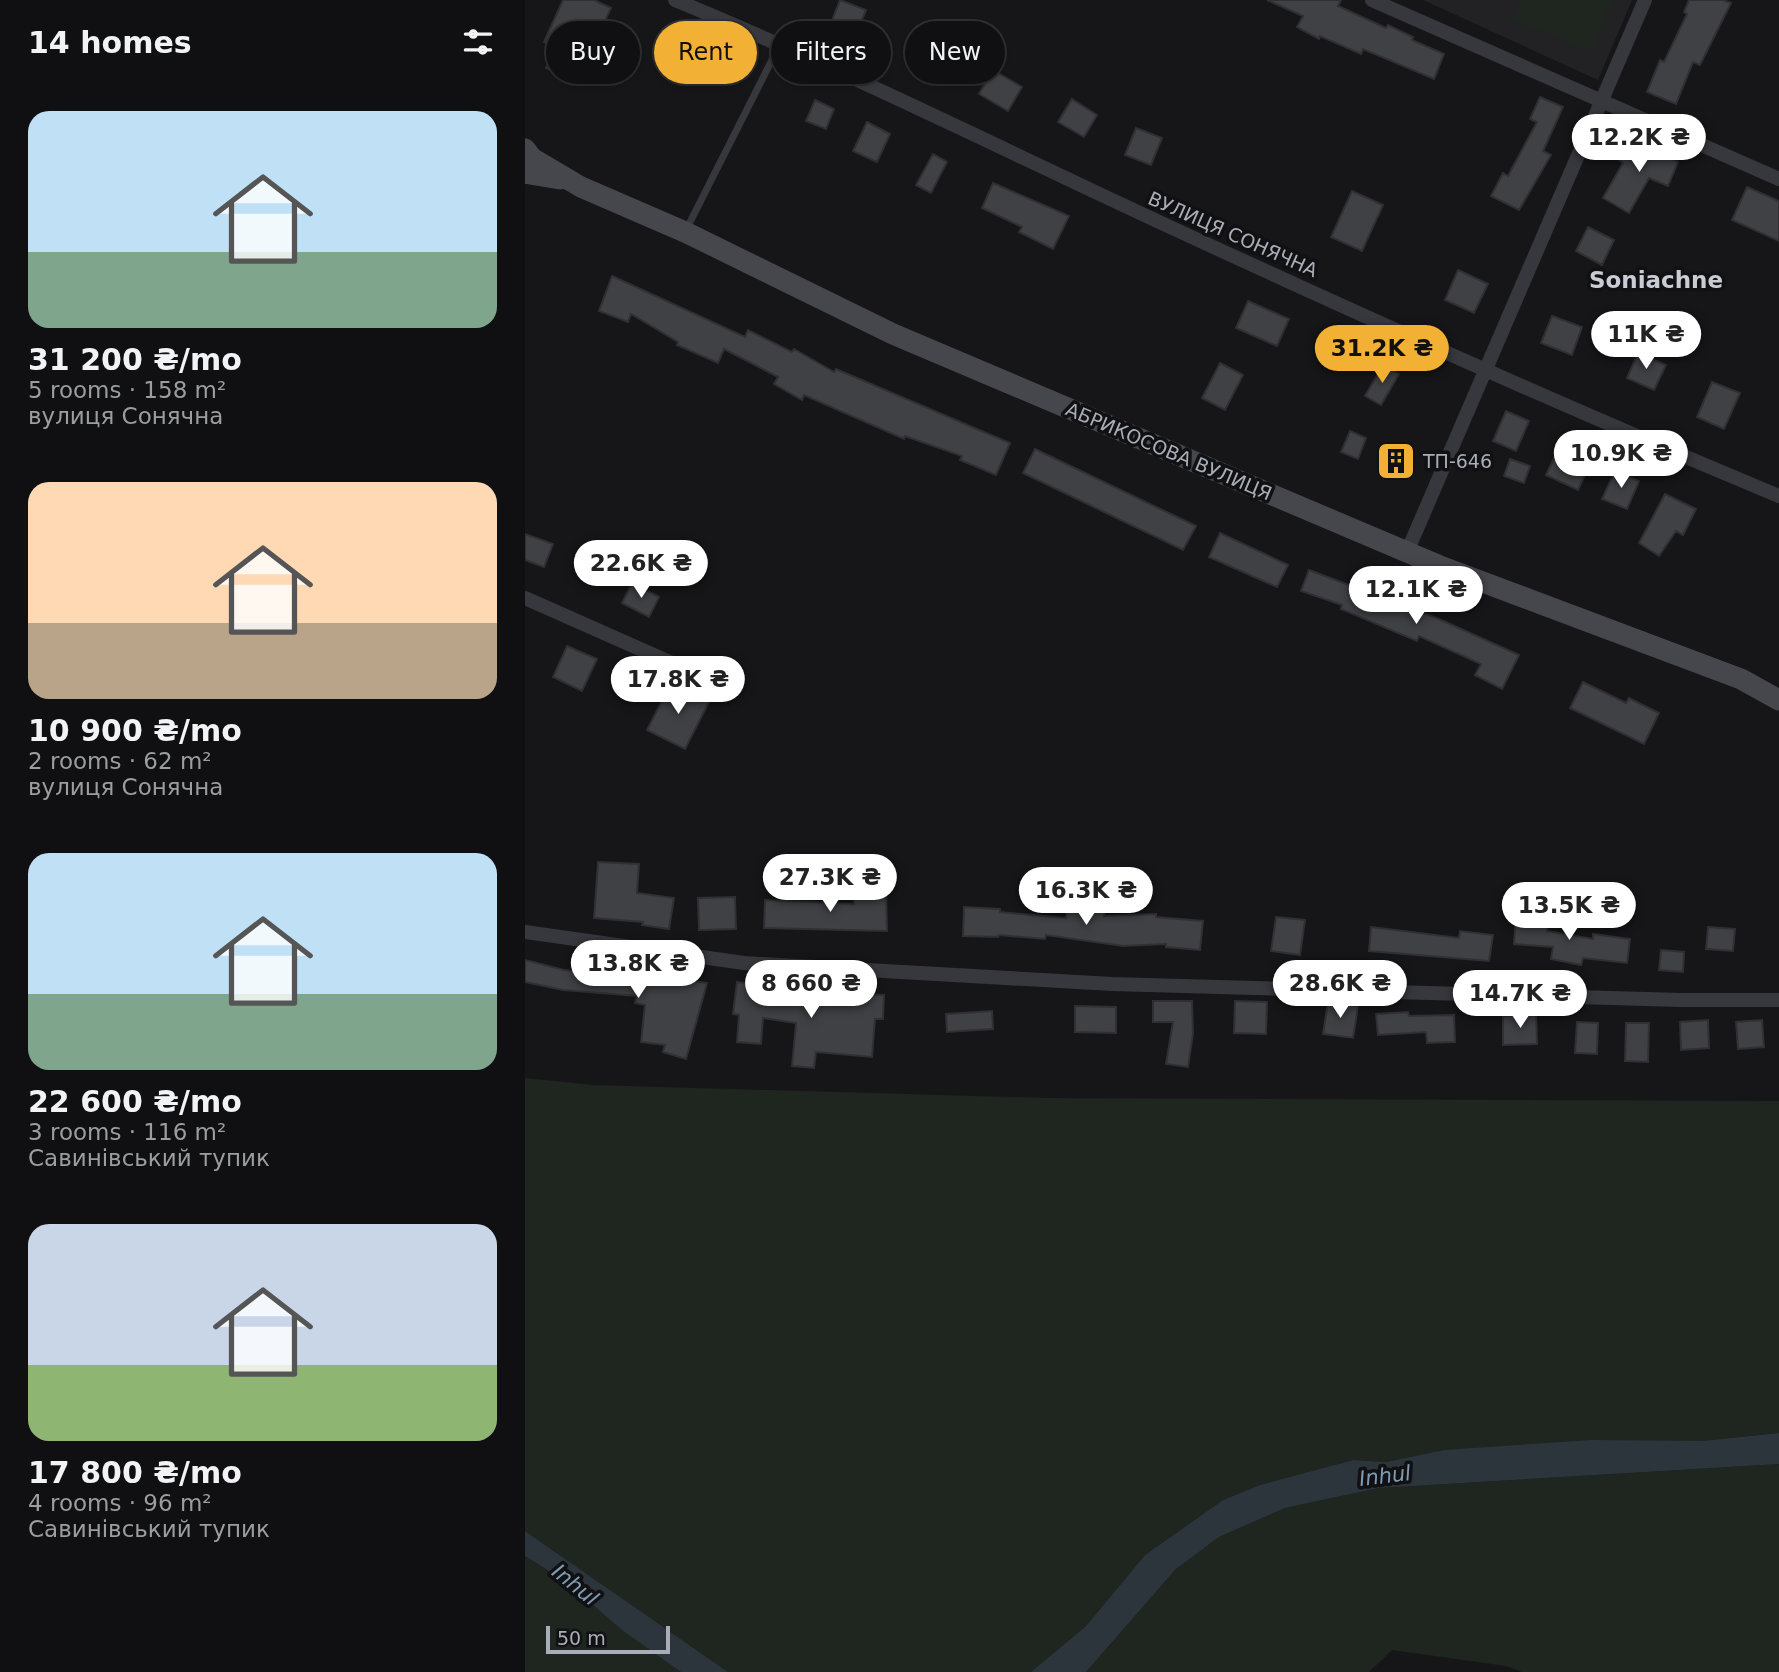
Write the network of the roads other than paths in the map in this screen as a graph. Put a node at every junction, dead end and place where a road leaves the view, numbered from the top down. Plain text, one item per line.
1 (675, 0) edge
2 (1372, 0) edge
3 (1645, 0) edge
4 (771, 40) edge
5 (771, 62) edge
6 (865, 84) edge
7 (1601, 102) junction
8 (525, 149) edge
9 (525, 173) edge
10 (1779, 179) edge
11 (569, 181) junction
12 (685, 232) junction
13 (1485, 368) junction
14 (1779, 496) edge
15 (1407, 552) junction
16 (525, 598) edge
17 (719, 684) dead end
18 (1779, 700) edge
19 (525, 932) edge
20 (1779, 1000) edge

1 - 4 street, ВУЛИЦЯ СОНЯЧНА
2 - 7 street
3 - 7 street
5 - 12 lane
6 - 13 street, ВУЛИЦЯ СОНЯЧНА
7 - 10 street
7 - 13 street
8 - 11 street
9 - 11 street
11 - 12 street, АБРИКОСОВА ВУЛИЦЯ
12 - 15 street, АБРИКОСОВА ВУЛИЦЯ
13 - 14 street, ВУЛИЦЯ СОНЯЧНА
13 - 15 street
15 - 18 street, АБРИКОСОВА ВУЛИЦЯ
16 - 17 street
19 - 20 street

